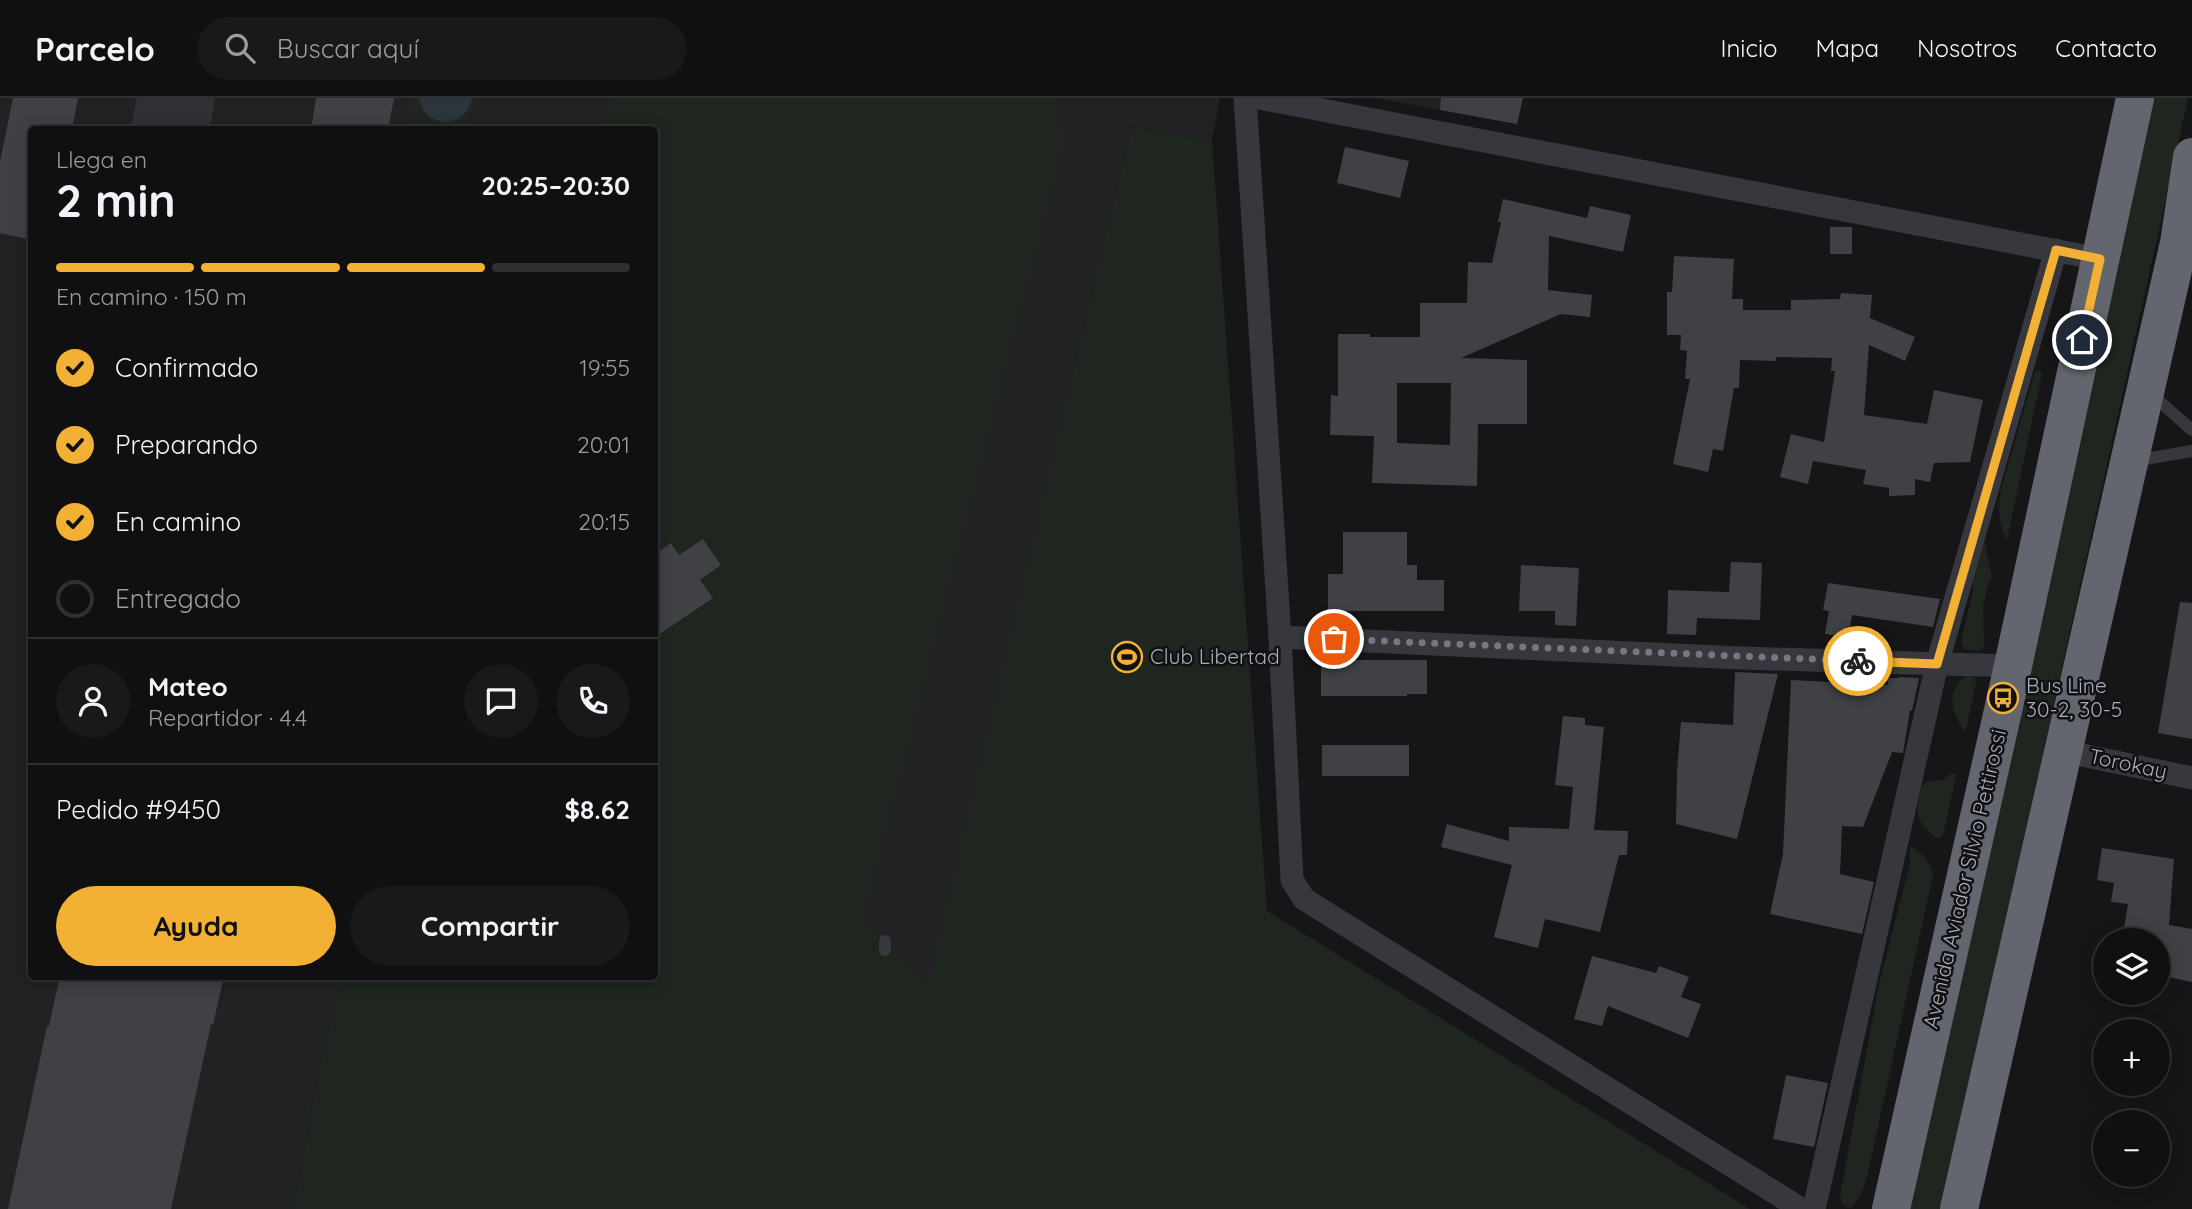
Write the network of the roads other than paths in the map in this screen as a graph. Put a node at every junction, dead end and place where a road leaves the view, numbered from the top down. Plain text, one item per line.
1 (1245, 98) edge
2 (1259, 98) edge
3 (2135, 98) edge
4 (2191, 170) edge
5 (2186, 242) edge
6 (2056, 250) junction
7 (2100, 259) junction
8 (2145, 389) junction
9 (2192, 430) edge
10 (2192, 451) edge
11 (2130, 462) junction
12 (1280, 637) junction
13 (1937, 664) junction
14 (2013, 666) junction
15 (2063, 751) junction
16 (2192, 778) edge
17 (1801, 1209) edge
18 (1814, 1209) edge
19 (1892, 1209) edge
20 (1959, 1209) edge

1 - 12 street
2 - 6 street
3 - 7 highway, Avenida Aviador Silvio Pettirossi
4 - 5 highway
5 - 8 highway
6 - 7 street
6 - 13 street
7 - 14 highway, Avenida Aviador Silvio Pettirossi
8 - 9 lane
8 - 11 highway
10 - 11 lane
11 - 15 highway
12 - 13 street
12 - 17 street
13 - 14 street
13 - 18 street
14 - 19 highway, Avenida Aviador Silvio Pettirossi
15 - 16 street, Torokay
15 - 20 highway

